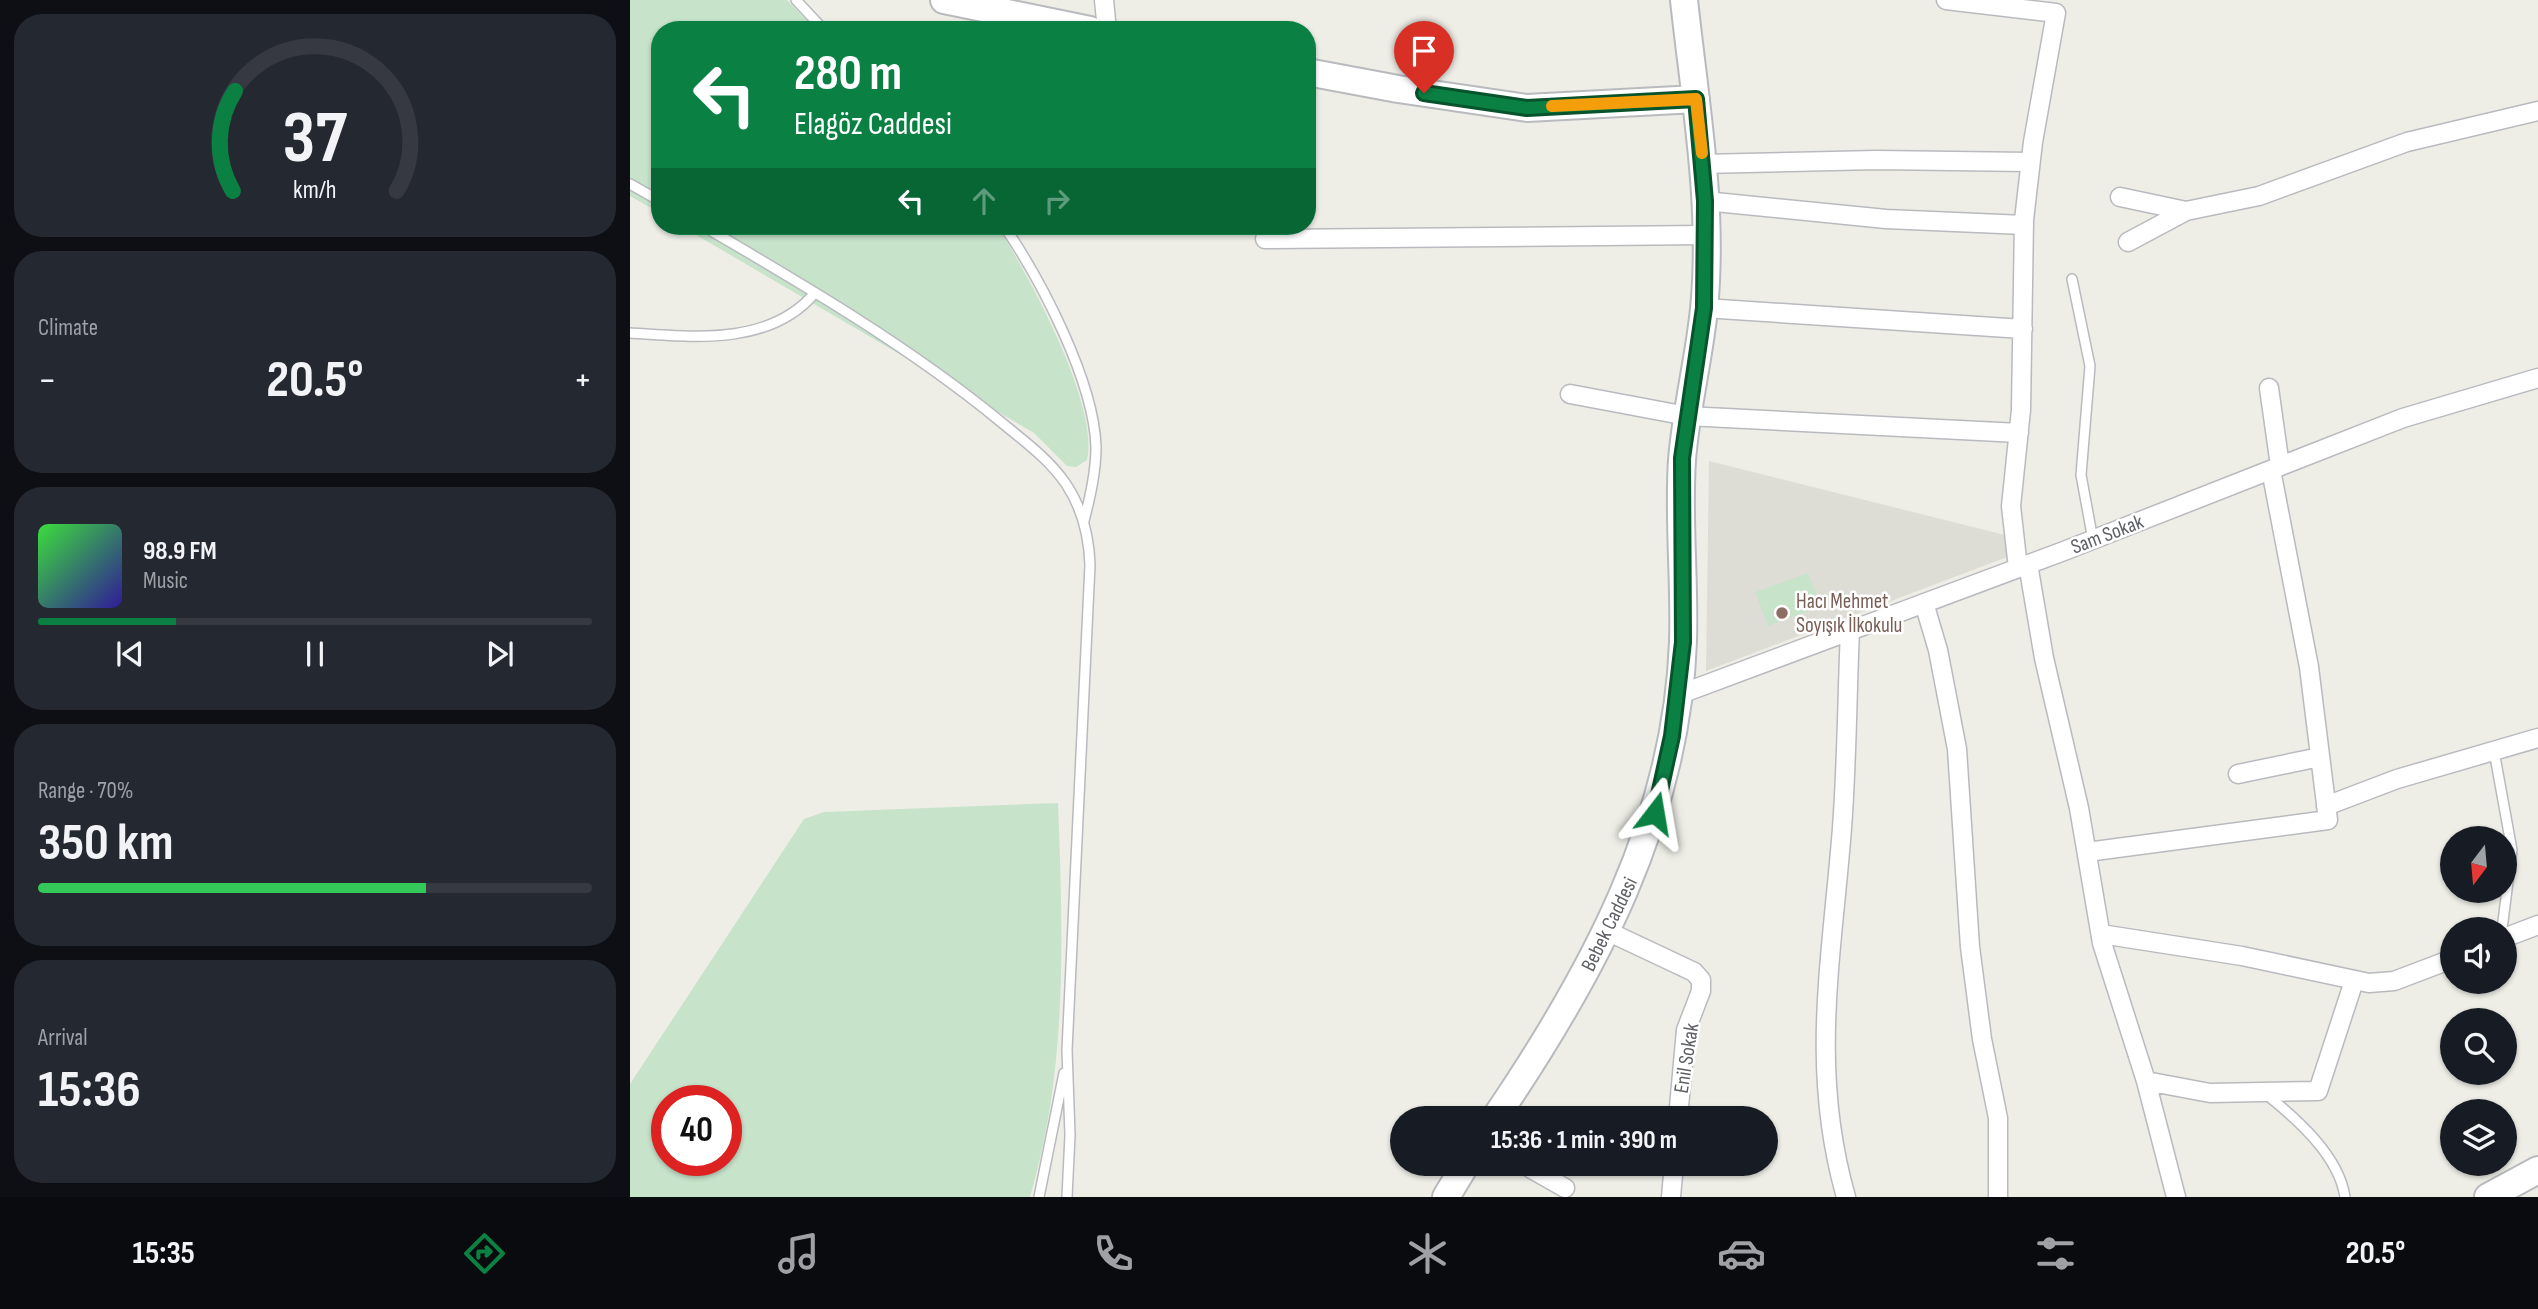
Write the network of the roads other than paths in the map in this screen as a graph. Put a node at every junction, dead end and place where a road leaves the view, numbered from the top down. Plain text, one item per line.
1 (796, 0) edge
2 (944, 0) edge
3 (1104, 0) edge
4 (1684, 0) edge
5 (1947, 0) edge
6 (1001, 6) edge
7 (816, 21) edge
8 (1057, 21) edge
9 (1106, 21) edge
10 (1316, 74) edge
11 (1696, 99) junction
12 (2538, 111) edge
13 (2030, 162) junction
14 (1703, 164) junction
15 (630, 184) edge
16 (651, 196) edge
17 (2120, 197) dead end
18 (1705, 201) junction
19 (2186, 211) junction
20 (2024, 225) junction
21 (718, 235) edge
22 (1010, 235) edge
23 (1705, 236) junction
24 (1265, 239) dead end
25 (2128, 242) dead end
26 (2072, 279) dead end
27 (814, 293) junction
28 (1704, 308) junction
29 (2023, 329) junction
30 (630, 333) edge
31 (2538, 378) edge
32 (2269, 388) dead end
33 (1570, 394) dead end
34 (1687, 416) junction
35 (2019, 433) junction
36 (2275, 468) junction
37 (1084, 522) junction
38 (2092, 540) junction
39 (2023, 566) junction
40 (1924, 603) junction
41 (1850, 631) junction
42 (1678, 695) junction
43 (2538, 738) edge
44 (2494, 751) junction
45 (2320, 757) junction
46 (2238, 774) dead end
47 (2326, 806) junction
48 (2087, 852) junction
49 (2504, 917) edge
50 (2538, 925) edge
51 (1607, 931) junction
52 (2517, 933) edge
53 (2101, 934) junction
54 (2440, 964) edge
55 (2354, 981) junction
56 (1067, 1051) junction
57 (2146, 1081) junction
58 (2263, 1092) junction
59 (1503, 1106) edge
60 (1679, 1106) edge
61 (2538, 1171) edge
62 (1459, 1176) edge
63 (1544, 1176) edge
64 (1673, 1176) edge
65 (1565, 1188) dead end
66 (1039, 1197) edge
67 (1067, 1197) edge
68 (1446, 1197) edge
69 (1671, 1197) edge
70 (1846, 1197) edge
71 (1998, 1197) edge
72 (2176, 1197) edge
73 (2345, 1197) edge
74 (2488, 1197) edge

1 - 7 lane
2 - 6 street
3 - 9 street
4 - 11 street, Bebek Caddesi
5 - 13 street
6 - 8 street
10 - 11 street
11 - 14 street, Bebek Caddesi
12 - 19 street
13 - 14 street
13 - 20 street
14 - 18 street, Bebek Caddesi
15 - 16 lane
17 - 19 street
18 - 20 street
18 - 23 street, Bebek Caddesi
19 - 25 street
20 - 29 street
21 - 27 lane
22 - 37 lane
23 - 24 street
23 - 28 street, Bebek Caddesi
26 - 38 lane
27 - 30 lane
27 - 37 lane
28 - 29 street
28 - 34 street, Bebek Caddesi
29 - 35 street
31 - 36 street, Sam Sokak
32 - 36 street
33 - 34 street
34 - 35 street
34 - 42 street, Bebek Caddesi
35 - 39 street
36 - 38 street, Sam Sokak
36 - 45 street
37 - 56 lane
38 - 39 street, Sam Sokak
39 - 40 street, Sam Sokak
39 - 48 street
40 - 41 street, Sam Sokak
40 - 71 street
41 - 42 street, Sam Sokak
41 - 70 street
42 - 51 street, Bebek Caddesi
43 - 44 street
44 - 47 street
44 - 49 lane
45 - 46 street
45 - 47 street
47 - 48 street
48 - 53 street
50 - 52 street
51 - 59 street, Bebek Caddesi
51 - 60 street, Enil Sokak
53 - 55 street
53 - 57 street
54 - 55 street
55 - 58 street
56 - 66 lane
56 - 67 lane
57 - 58 street
57 - 72 street
58 - 73 lane
61 - 74 street
62 - 68 street
63 - 65 street
64 - 69 street

